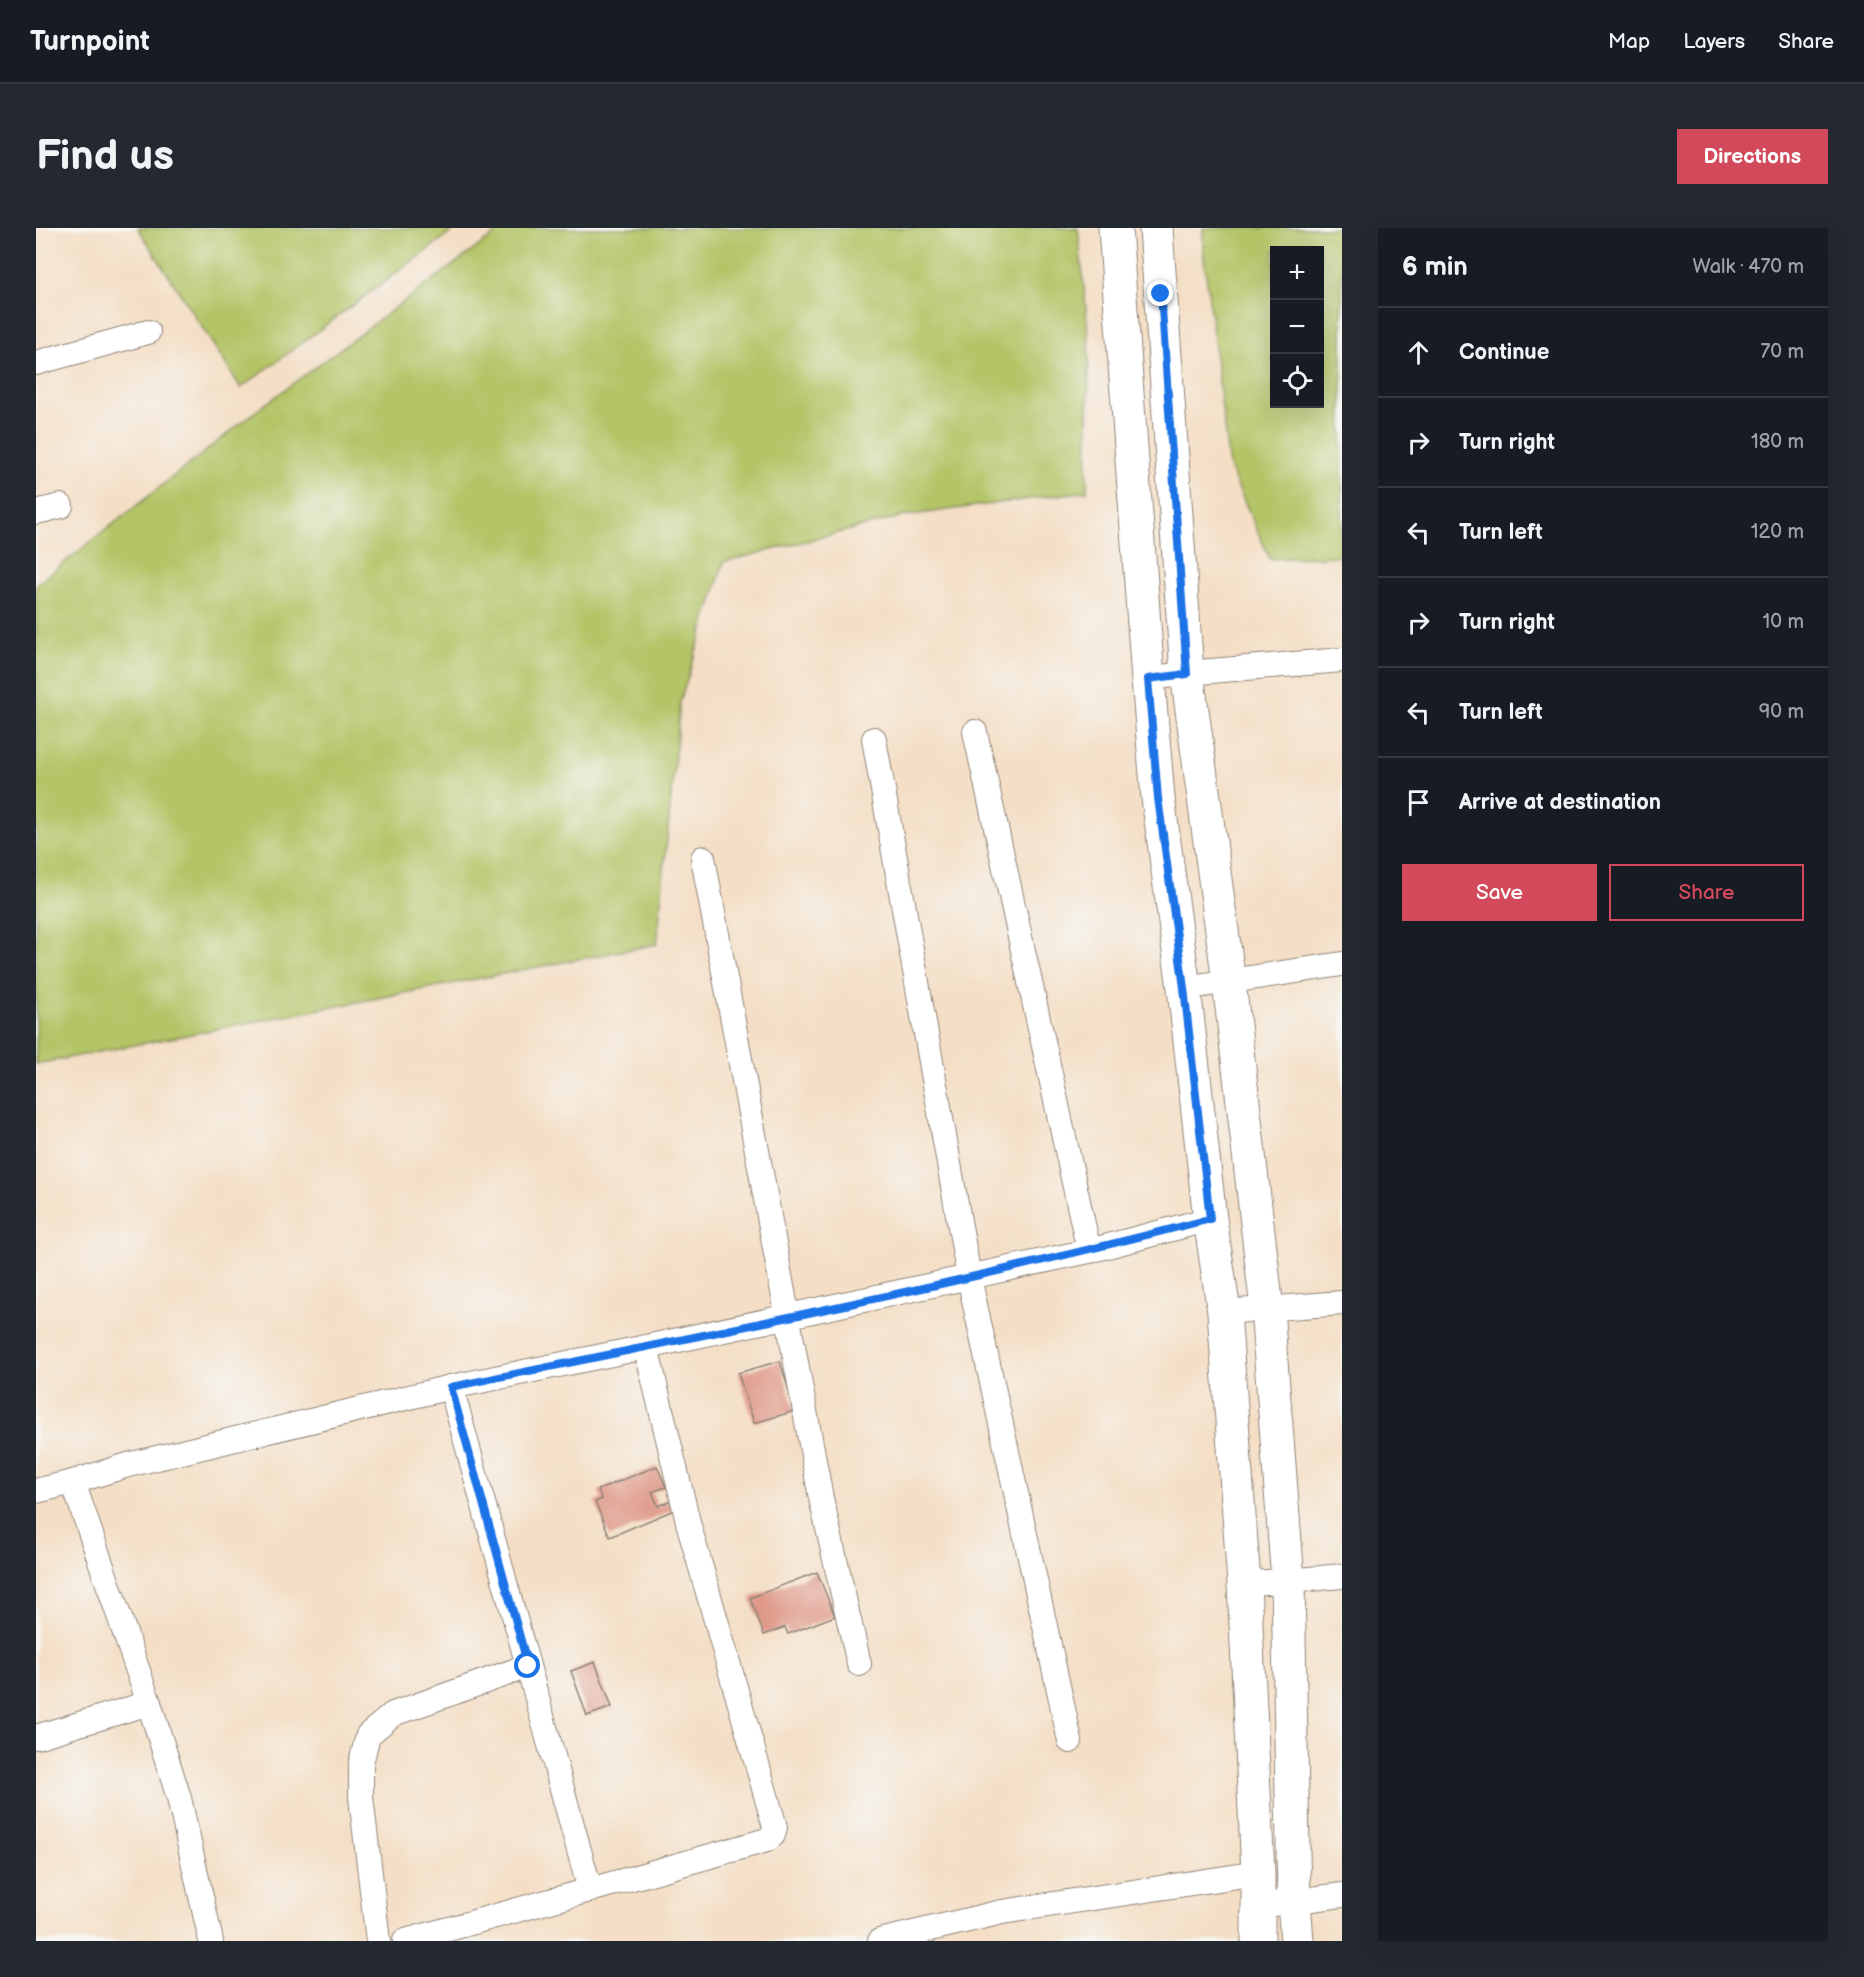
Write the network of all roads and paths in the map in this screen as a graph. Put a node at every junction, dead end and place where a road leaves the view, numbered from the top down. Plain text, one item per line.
1 (1115, 228) edge
2 (1156, 228) edge
3 (148, 332) dead end
4 (36, 363) edge
5 (61, 506) dead end
6 (36, 512) edge
7 (1342, 660) edge
8 (1187, 674) junction
9 (1148, 679) junction
10 (975, 732) dead end
11 (874, 739) dead end
12 (703, 858) dead end
13 (1342, 964) edge
14 (1229, 982) junction
15 (1184, 988) junction
16 (1210, 1219) junction
17 (1089, 1251) junction
18 (969, 1277) junction
19 (1342, 1303) edge
20 (1267, 1309) junction
21 (1224, 1312) junction
22 (788, 1317) junction
23 (646, 1347) junction
24 (451, 1387) junction
25 (73, 1482) junction
26 (36, 1491) edge
27 (1342, 1576) edge
28 (1288, 1581) junction
29 (1244, 1583) junction
30 (859, 1664) dead end
31 (528, 1666) junction
32 (150, 1703) junction
33 (36, 1737) edge
34 (1070, 1741) dead end
35 (1258, 1873) junction
36 (590, 1890) junction
37 (1342, 1894) edge
38 (1294, 1901) junction
39 (1258, 1906) junction
40 (212, 1941) edge
41 (378, 1941) edge
42 (405, 1941) edge
43 (880, 1941) edge
44 (1258, 1941) edge
45 (1297, 1941) edge

1 - 9 main road
2 - 8 main road
3 - 4 street
5 - 6 street
7 - 8 street
8 - 9 street
8 - 14 main road
9 - 15 main road
10 - 17 street
11 - 18 street
12 - 22 street
13 - 14 street
14 - 15 street
14 - 20 main road
15 - 16 main road
16 - 17 street
16 - 21 main road
17 - 18 street
18 - 22 street
18 - 34 street
19 - 20 street
20 - 21 street
20 - 28 main road
21 - 29 main road
22 - 23 street
22 - 30 street
23 - 24 street
23 - 36 street
24 - 25 street
24 - 31 street
25 - 26 street
25 - 32 street
27 - 28 street
28 - 29 street
28 - 38 main road
29 - 35 main road
31 - 36 street
31 - 41 street
32 - 33 street
32 - 40 street
35 - 39 main road
35 - 43 street
36 - 42 street
37 - 38 street
38 - 39 street
38 - 45 main road
39 - 44 main road

